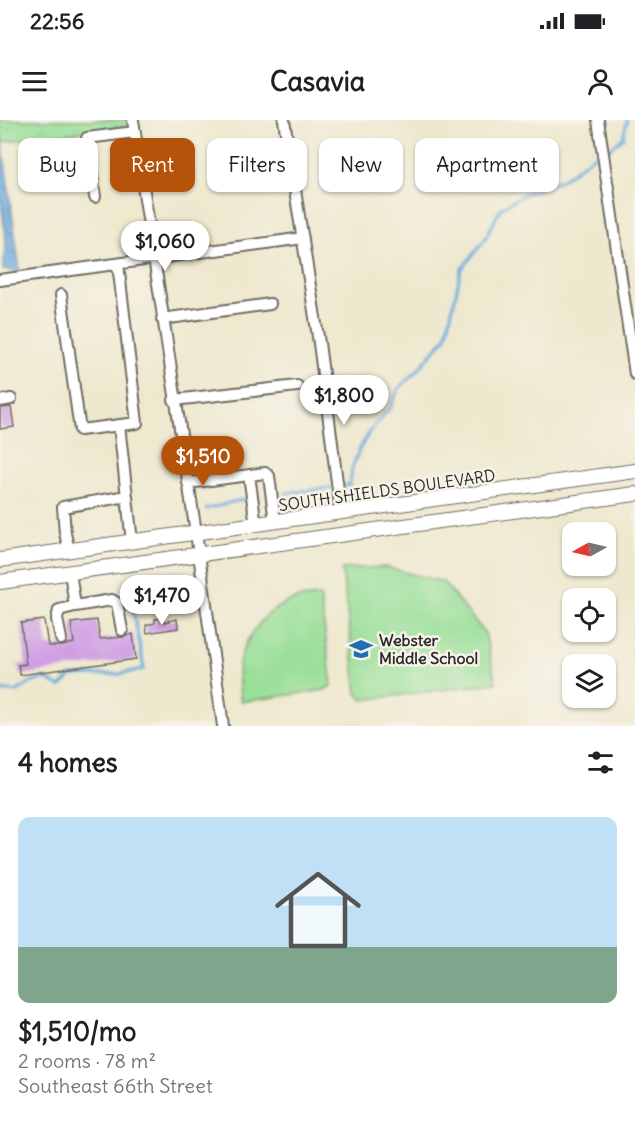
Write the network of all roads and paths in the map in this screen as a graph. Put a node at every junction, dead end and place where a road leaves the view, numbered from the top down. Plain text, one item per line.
1 (133, 120) edge
2 (284, 120) edge
3 (598, 120) edge
4 (135, 132) junction
5 (95, 197) dead end
6 (303, 238) junction
7 (154, 260) junction
8 (118, 264) junction
9 (0, 280) edge
10 (61, 295) dead end
11 (270, 304) dead end
12 (162, 319) junction
13 (635, 374) edge
14 (297, 386) dead end
15 (174, 400) junction
16 (119, 425) junction
17 (635, 471) edge
18 (249, 475) junction
19 (188, 483) junction
20 (635, 494) edge
21 (127, 496) junction
22 (341, 513) junction
23 (275, 522) junction
24 (256, 525) junction
25 (196, 533) junction
26 (132, 542) junction
27 (69, 551) junction
28 (199, 555) junction
29 (0, 560) edge
30 (70, 572) junction
31 (0, 582) edge
32 (75, 606) junction
33 (122, 630) dead end
34 (61, 639) dead end
35 (223, 726) edge

1 - 4 street
2 - 6 street
3 - 13 street
4 - 5 street
4 - 7 street
6 - 7 street
6 - 22 street
7 - 8 street
7 - 12 street
8 - 9 street
8 - 16 street
10 - 16 street
11 - 12 street
12 - 15 street
14 - 15 street
15 - 19 street
16 - 21 street
17 - 22 main road, SOUTH SHIELDS BOULEVARD
18 - 19 street
18 - 23 street
18 - 24 street
19 - 25 street
20 - 28 main road
21 - 26 street
21 - 27 street
22 - 23 main road, SOUTH SHIELDS BOULEVARD
23 - 24 main road, SOUTH SHIELDS BOULEVARD
24 - 25 main road, SOUTH SHIELDS BOULEVARD
25 - 26 main road, SOUTH SHIELDS BOULEVARD
25 - 28 street
26 - 27 main road, SOUTH SHIELDS BOULEVARD
27 - 29 main road, SOUTH SHIELDS BOULEVARD
28 - 30 main road
28 - 35 street
30 - 31 main road
30 - 32 street
32 - 33 street
32 - 34 street

